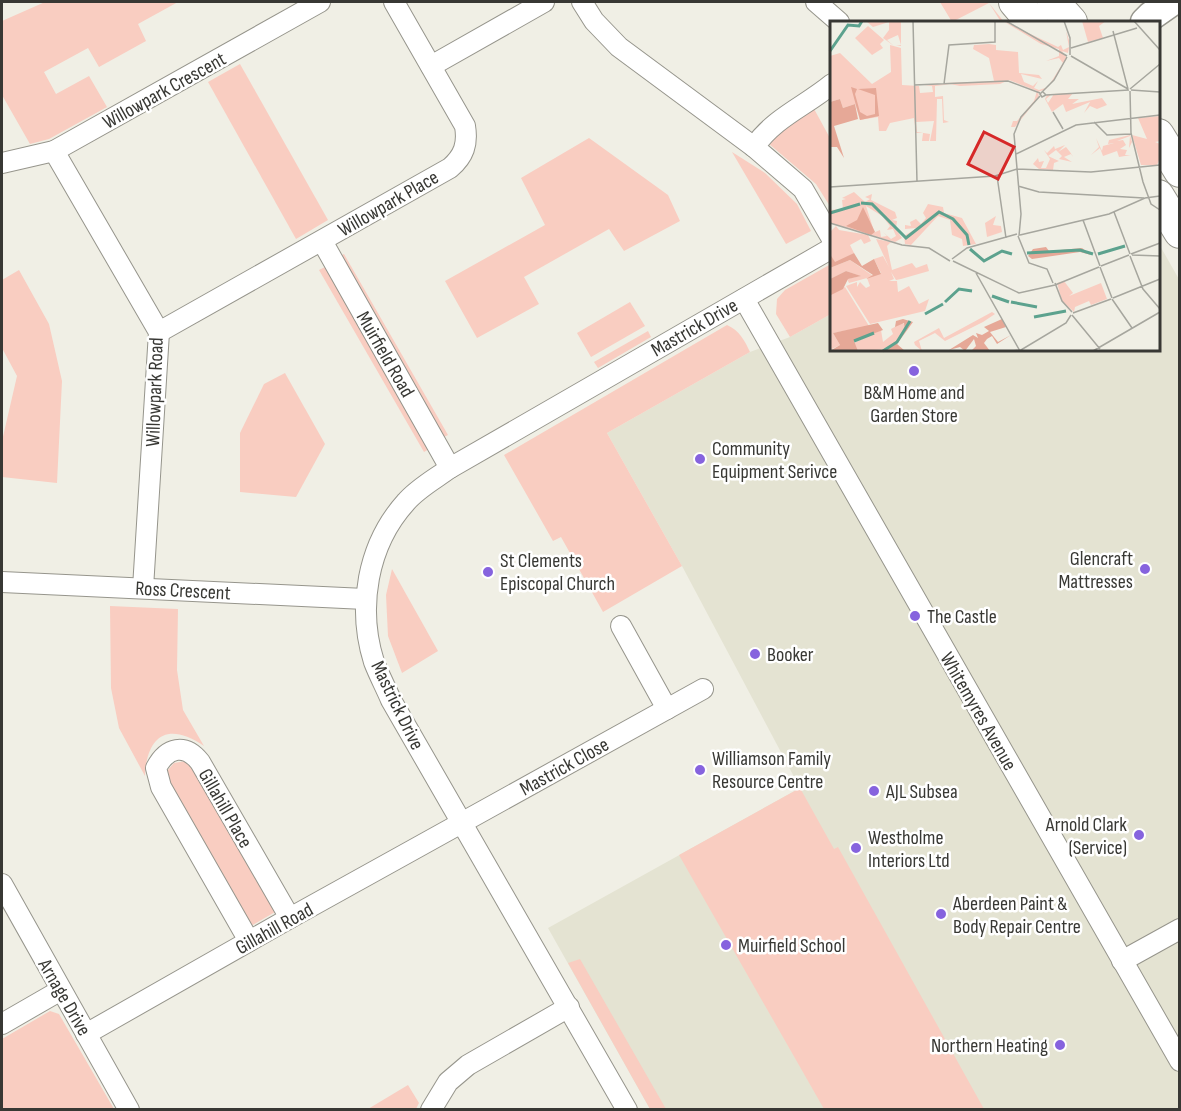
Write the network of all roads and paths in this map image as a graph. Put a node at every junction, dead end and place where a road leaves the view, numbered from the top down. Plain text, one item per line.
1 (320, 2) edge
2 (394, 2) edge
3 (544, 2) edge
4 (582, 2) edge
5 (816, 2) edge
6 (1015, 2) edge
7 (1053, 2) edge
8 (1171, 2) edge
9 (838, 21) edge
10 (1031, 21) edge
11 (1070, 21) edge
12 (1146, 21) edge
13 (431, 66) junction
14 (830, 85) edge
15 (1160, 138) edge
16 (754, 147) junction
17 (54, 152) junction
18 (2, 163) edge
19 (1179, 171) edge
20 (1160, 199) edge
21 (1179, 232) edge
22 (830, 237) edge
23 (322, 241) junction
24 (830, 249) edge
25 (744, 298) junction
26 (159, 332) junction
27 (450, 468) junction
28 (2, 582) edge
29 (143, 588) junction
30 (365, 599) junction
31 (621, 626) dead end
32 (703, 688) dead end
33 (667, 709) junction
34 (462, 822) junction
35 (2, 884) edge
36 (290, 918) junction
37 (1179, 929) edge
38 (249, 941) junction
39 (1122, 960) junction
40 (61, 990) junction
41 (569, 1007) junction
42 (2, 1024) edge
43 (86, 1035) junction
44 (1179, 1061) edge
45 (129, 1110) edge
46 (432, 1110) edge
47 (627, 1110) edge

1 - 17 street, Willowpark Crescent
2 - 13 street, Willowpark Place
3 - 13 street
4 - 16 street
5 - 9 street
6 - 10 main road
7 - 11 main road
8 - 12 street
13 - 23 street, Willowpark Place
14 - 16 street
15 - 19 main road
16 - 22 street
17 - 18 street, Willowpark Crescent
17 - 26 street, Willowpark Road
20 - 21 main road
23 - 26 street, Willowpark Place
23 - 27 street, Muirfield Road
24 - 25 street, Mastrick Drive
25 - 27 street, Mastrick Drive
25 - 39 street, Whitemyres Avenue
26 - 29 street, Willowpark Road
27 - 30 street, Mastrick Drive
28 - 29 street, Ross Crescent
29 - 30 street, Ross Crescent
30 - 34 street, Mastrick Drive
31 - 33 street
32 - 33 street, Mastrick Close
33 - 34 street, Mastrick Close
34 - 36 street, Gillahill Road
34 - 41 street, Mastrick Drive
35 - 40 street, Arnage Drive
36 - 38 street, Gillahill Road
36 - 38 street, Gillahill Place
37 - 39 street
38 - 43 street, Gillahill Road
39 - 44 street, Whitemyres Avenue
40 - 42 street
40 - 43 street, Arnage Drive
41 - 46 street
41 - 47 street, Mastrick Drive
43 - 45 street, Arnage Drive

